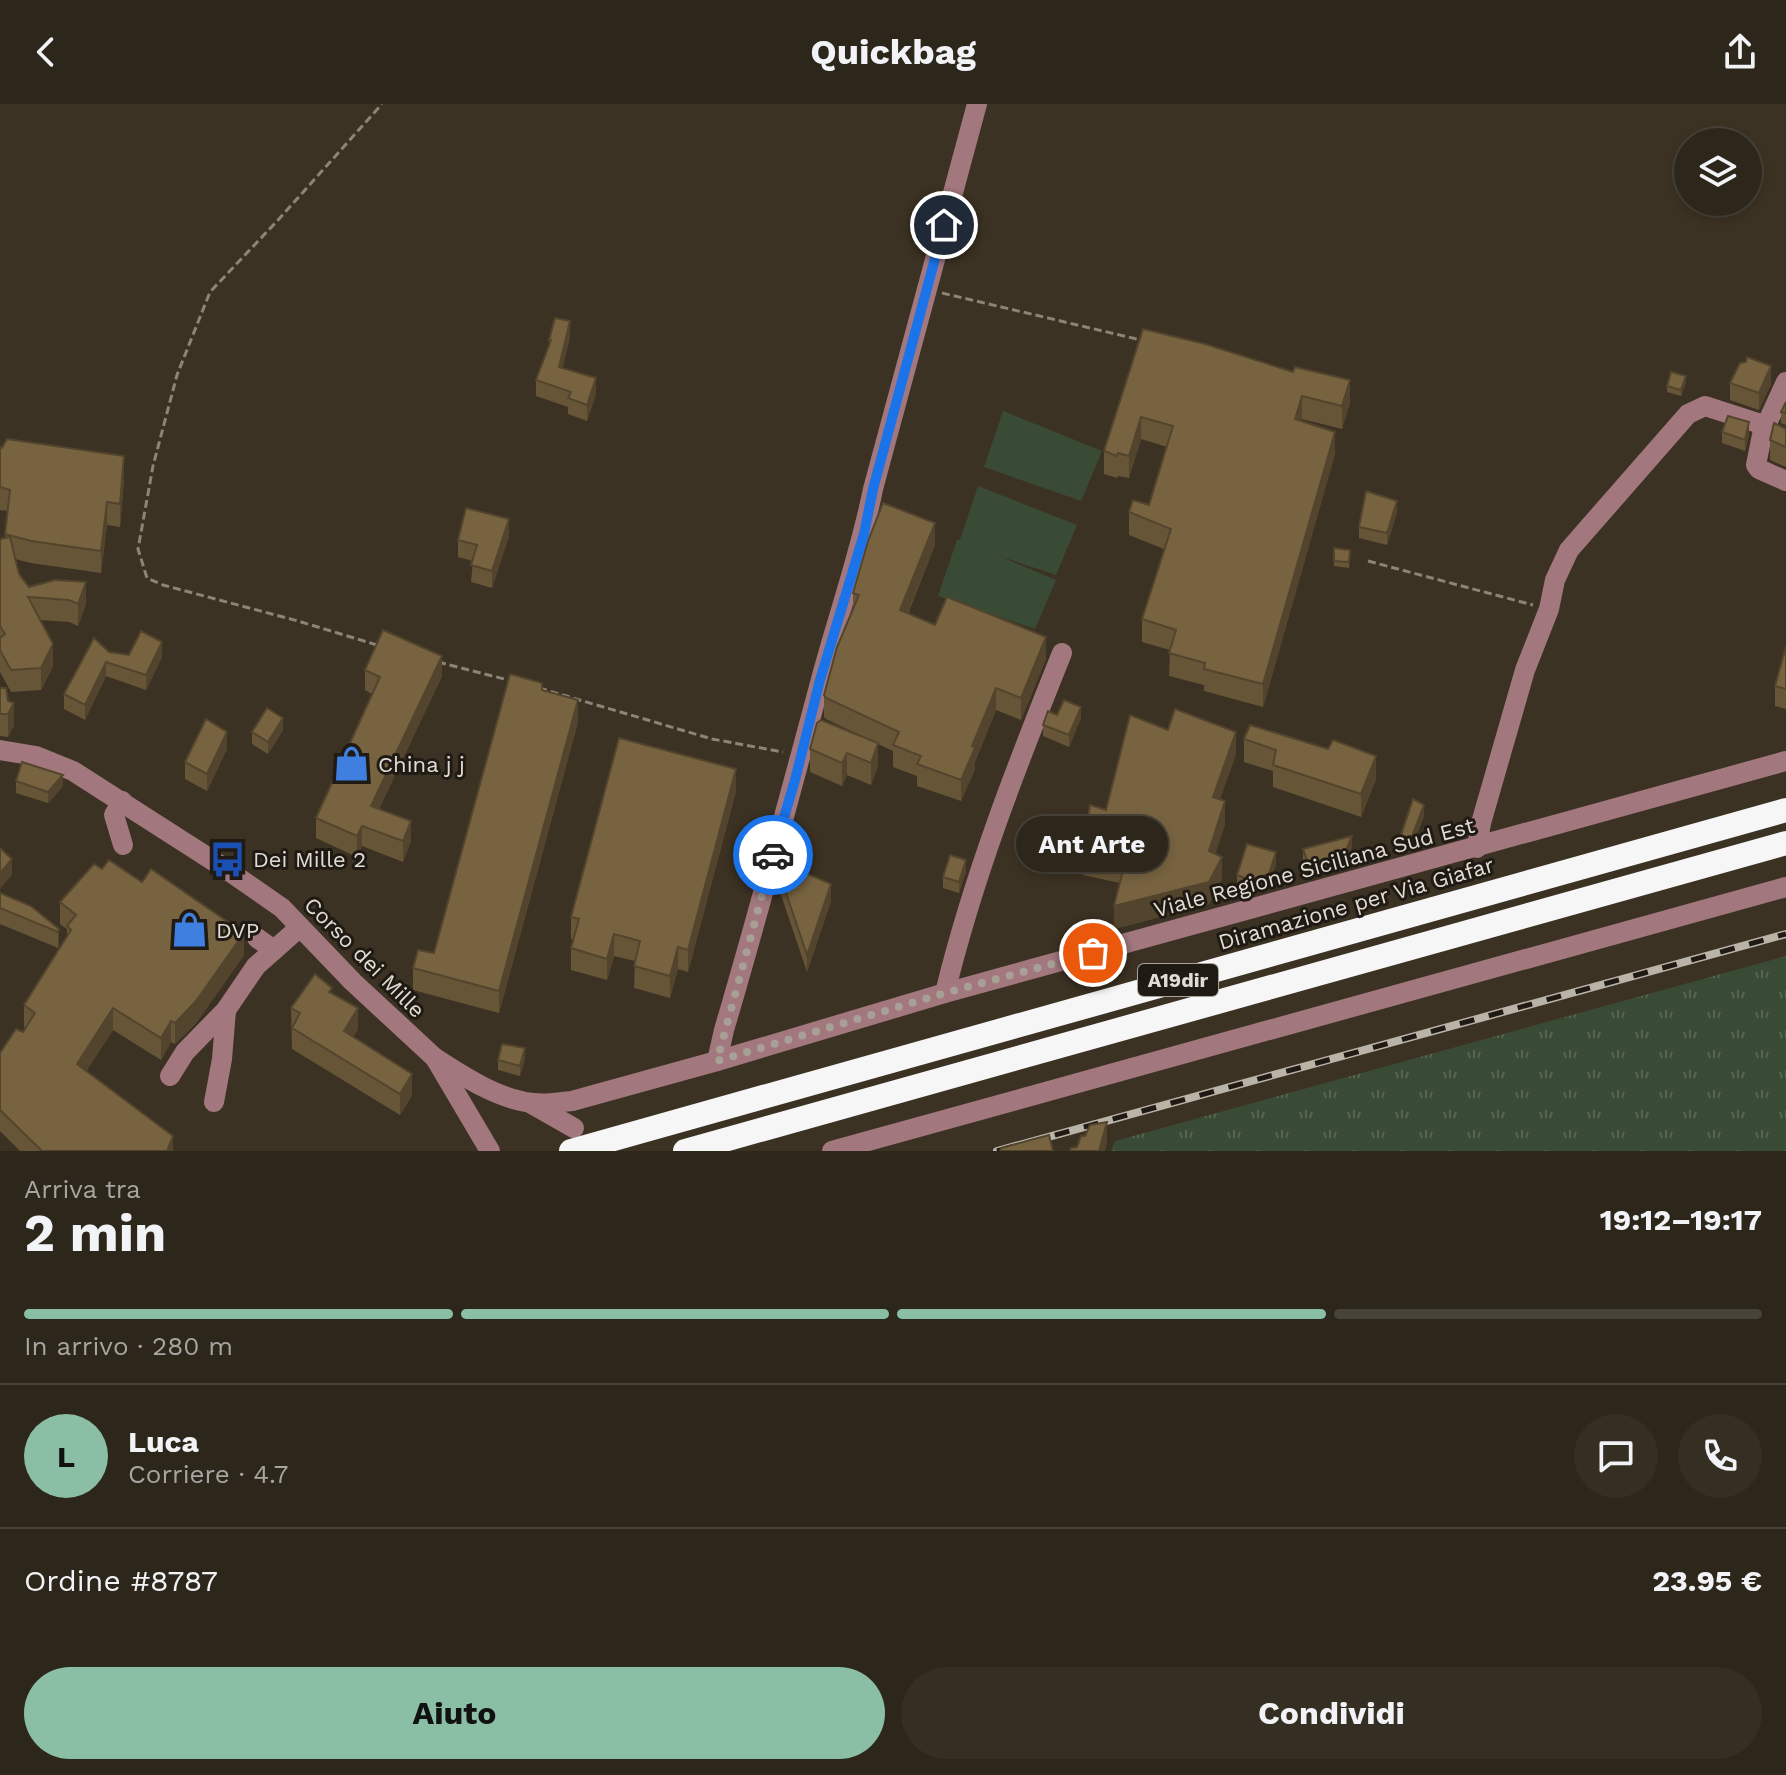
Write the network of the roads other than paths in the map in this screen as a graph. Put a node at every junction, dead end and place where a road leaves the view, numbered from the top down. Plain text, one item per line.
1 (977, 104) edge
2 (1786, 382) edge
3 (1764, 425) junction
4 (1786, 481) edge
5 (1062, 653) dead end
6 (0, 750) edge
7 (1786, 761) edge
8 (122, 801) junction
9 (1786, 810) edge
10 (1786, 843) edge
11 (123, 845) dead end
12 (1477, 848) junction
13 (1786, 887) edge
14 (300, 927) junction
15 (945, 993) junction
16 (226, 1010) junction
17 (435, 1058) junction
18 (717, 1061) junction
19 (170, 1076) dead end
20 (214, 1102) dead end
21 (530, 1103) junction
22 (572, 1140) edge
23 (490, 1151) edge
24 (685, 1151) edge
25 (832, 1151) edge

1 - 18 street
2 - 3 street
3 - 4 street
3 - 12 street
5 - 15 street
6 - 8 street, Corso dei Mille
7 - 12 street, Viale Regione Siciliana Sud Est
8 - 11 street
8 - 14 street, Corso dei Mille
9 - 22 highway, Diramazione per Via Giafar / A19dir
10 - 24 highway, A19dir
12 - 15 street, Viale Regione Siciliana Sud Est
13 - 25 street
14 - 16 street
14 - 17 street, Corso dei Mille
15 - 18 street, Viale Regione Siciliana Sud Est
16 - 19 street
16 - 20 street
17 - 21 street, Viale Regione Siciliana Sud Est
17 - 23 street, Corso dei Mille
18 - 21 street, Viale Regione Siciliana Sud Est
21 - 22 street, Viale Regione Siciliana Sud Est

